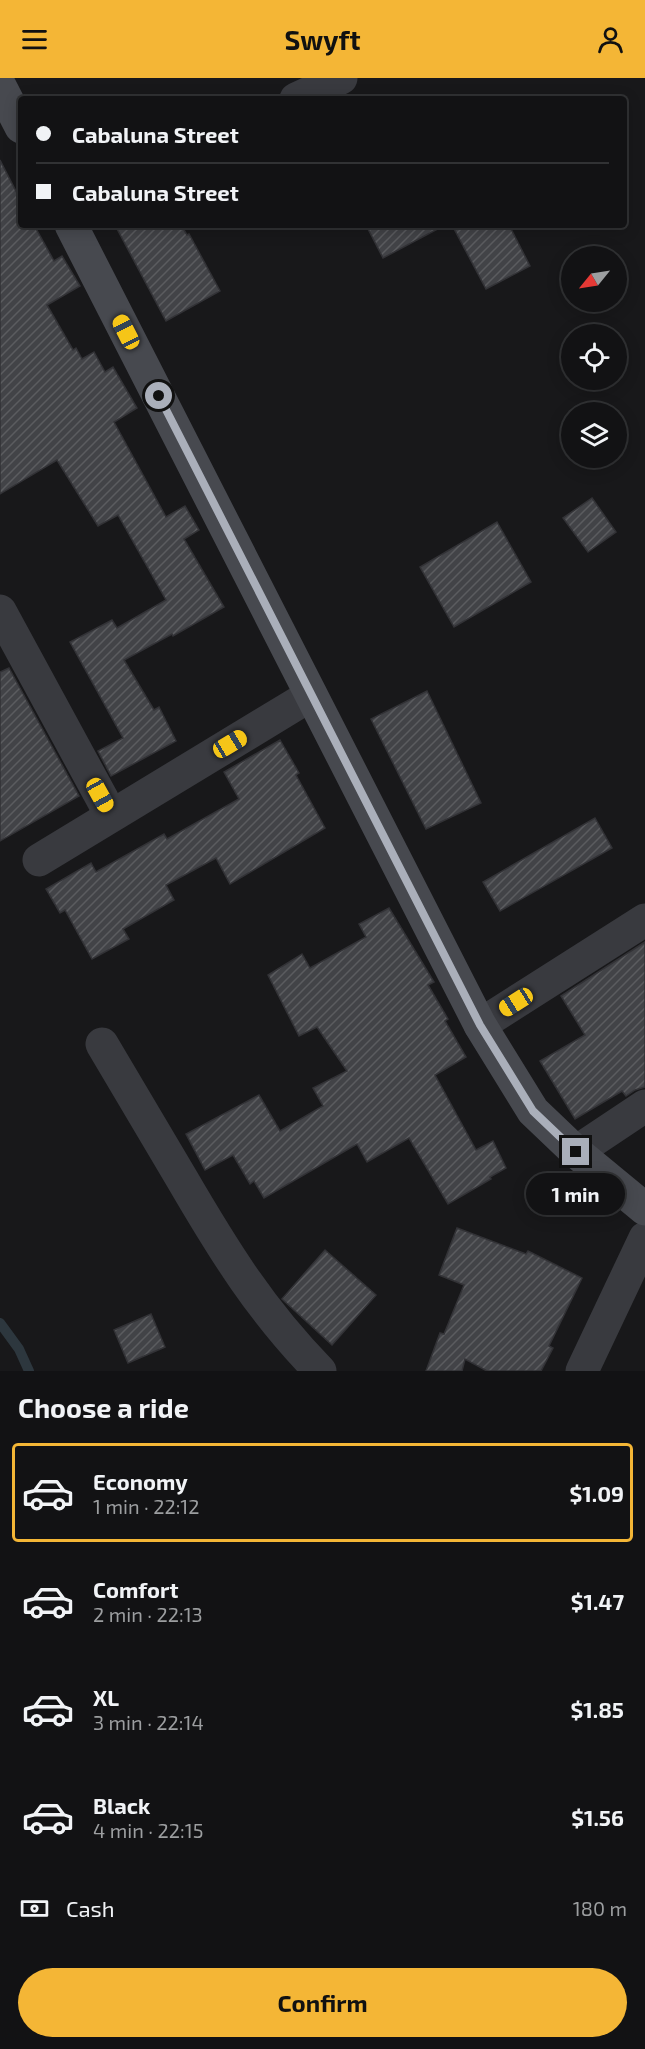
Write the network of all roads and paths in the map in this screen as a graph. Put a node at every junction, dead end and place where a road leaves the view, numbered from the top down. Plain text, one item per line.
1 (341, 78) edge
2 (0, 86) edge
3 (303, 96) edge
4 (18, 121) edge
5 (73, 228) edge
6 (0, 611) edge
7 (311, 695) junction
8 (111, 815) junction
9 (39, 860) dead end
10 (645, 920) edge
11 (480, 1025) junction
12 (102, 1044) dead end
13 (645, 1106) edge
14 (576, 1152) junction
15 (645, 1209) edge
16 (645, 1238) edge
17 (320, 1371) edge
18 (582, 1371) edge

1 - 3 street
2 - 4 main road
5 - 7 main road
6 - 8 street
7 - 8 street
7 - 11 main road
8 - 9 street
10 - 11 street
11 - 14 main road
12 - 17 street
13 - 14 street
14 - 15 main road
16 - 18 street

